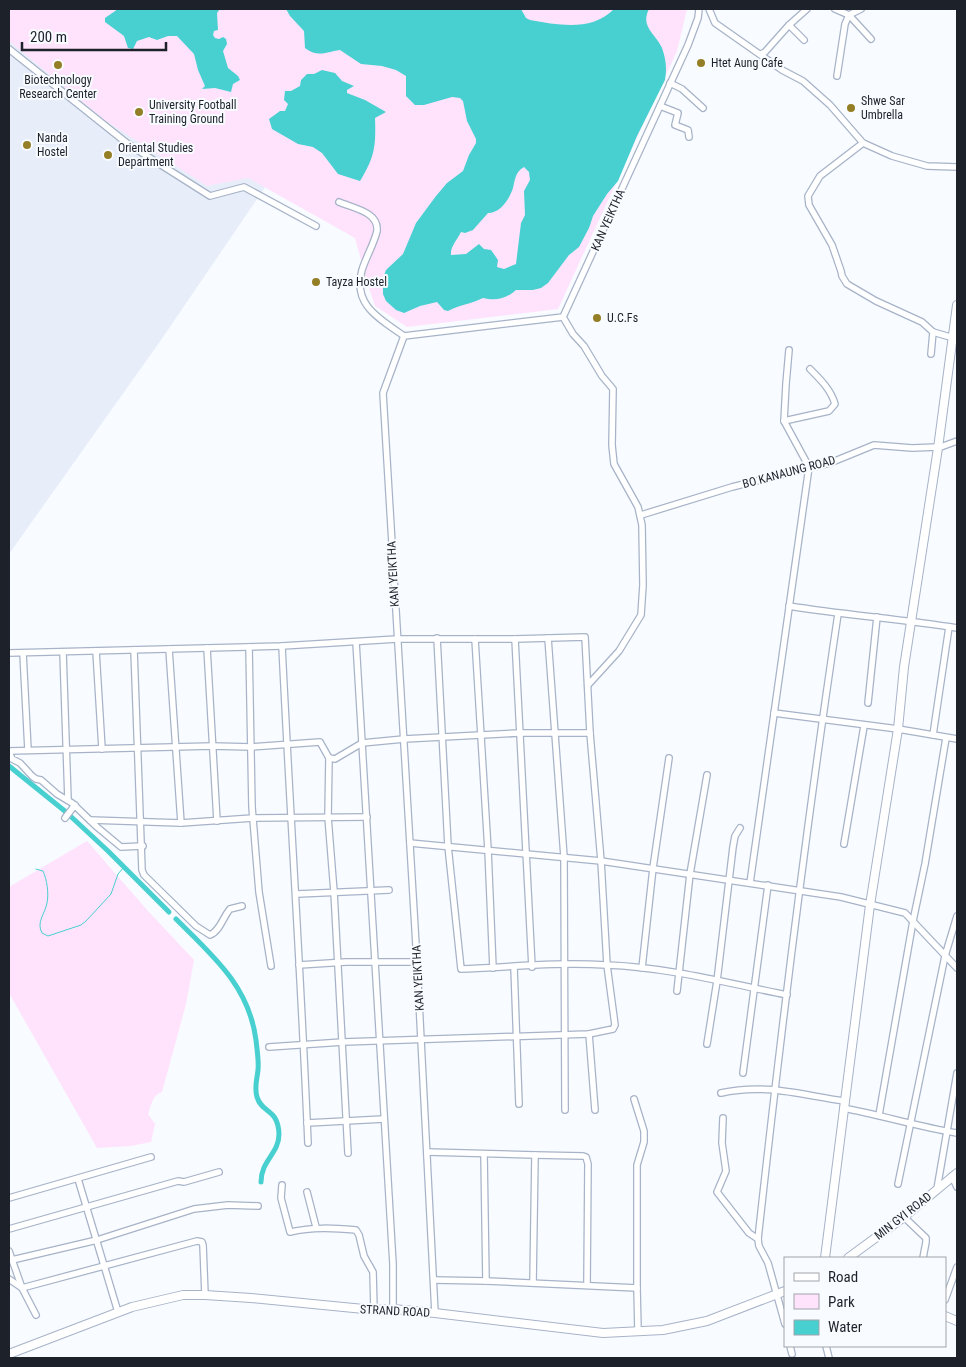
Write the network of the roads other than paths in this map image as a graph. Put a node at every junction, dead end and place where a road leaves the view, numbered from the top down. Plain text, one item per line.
1 (699, 9) edge
2 (709, 9) edge
3 (807, 9) edge
4 (835, 9) edge
5 (861, 9) edge
6 (850, 15) junction
7 (789, 25) junction
8 (871, 39) dead end
9 (804, 40) dead end
10 (9, 49) edge
11 (761, 54) junction
12 (837, 76) dead end
13 (670, 83) junction
14 (660, 106) junction
15 (703, 108) dead end
16 (694, 126) dead end
17 (688, 130) junction
18 (689, 138) dead end
19 (863, 143) junction
20 (957, 167) edge
21 (339, 202) dead end
22 (316, 226) dead end
23 (957, 305) edge
24 (563, 317) junction
25 (933, 332) junction
26 (404, 336) junction
27 (955, 339) edge
28 (790, 350) dead end
29 (932, 354) dead end
30 (810, 369) dead end
31 (784, 421) junction
32 (957, 441) edge
33 (938, 447) junction
34 (809, 467) junction
35 (641, 515) junction
36 (789, 606) junction
37 (838, 614) junction
38 (877, 617) junction
39 (912, 622) junction
40 (950, 627) junction
41 (957, 628) edge
42 (437, 638) junction
43 (475, 638) junction
44 (548, 638) junction
45 (397, 639) junction
46 (515, 639) junction
47 (356, 642) junction
48 (282, 646) junction
49 (249, 647) junction
50 (207, 648) junction
51 (134, 650) junction
52 (169, 650) junction
53 (96, 651) junction
54 (63, 652) junction
55 (9, 653) edge
56 (23, 653) junction
57 (588, 685) junction
58 (868, 703) dead end
59 (774, 713) junction
60 (822, 718) junction
61 (864, 726) junction
62 (898, 729) junction
63 (520, 733) junction
64 (590, 733) junction
65 (554, 734) junction
66 (480, 735) junction
67 (933, 735) junction
68 (442, 737) junction
69 (946, 738) junction
70 (404, 739) junction
71 (957, 739) edge
72 (287, 744) junction
73 (362, 744) junction
74 (213, 746) junction
75 (251, 747) junction
76 (138, 748) junction
77 (175, 748) junction
78 (66, 749) junction
79 (102, 749) junction
80 (28, 750) junction
81 (9, 751) edge
82 (329, 758) junction
83 (669, 758) dead end
84 (707, 776) dead end
85 (68, 800) junction
86 (73, 807) junction
87 (328, 817) junction
88 (367, 817) junction
89 (65, 818) dead end
90 (253, 818) junction
91 (291, 818) junction
92 (90, 820) junction
93 (217, 821) junction
94 (142, 822) junction
95 (181, 823) junction
96 (740, 828) dead end
97 (410, 843) junction
98 (844, 844) dead end
99 (142, 846) junction
100 (448, 846) junction
101 (488, 850) junction
102 (525, 853) junction
103 (564, 857) junction
104 (601, 860) junction
105 (653, 868) junction
106 (690, 874) junction
107 (730, 880) junction
108 (750, 883) junction
109 (768, 886) junction
110 (389, 890) dead end
111 (800, 890) junction
112 (372, 891) junction
113 (334, 892) junction
114 (296, 894) junction
115 (870, 905) junction
116 (242, 906) dead end
117 (957, 916) edge
118 (912, 921) junction
119 (945, 956) junction
120 (376, 962) junction
121 (417, 962) junction
122 (338, 963) junction
123 (563, 964) junction
124 (298, 965) junction
125 (607, 965) junction
126 (271, 966) dead end
127 (514, 967) junction
128 (532, 967) junction
129 (493, 968) junction
130 (642, 968) junction
131 (957, 968) edge
132 (678, 973) junction
133 (717, 981) junction
134 (754, 988) junction
135 (677, 991) dead end
136 (787, 995) junction
137 (563, 1034) junction
138 (589, 1034) junction
139 (516, 1036) junction
140 (421, 1040) junction
141 (381, 1041) junction
142 (343, 1042) junction
143 (707, 1044) dead end
144 (304, 1045) junction
145 (268, 1047) dead end
146 (957, 1073) edge
147 (743, 1074) dead end
148 (775, 1089) junction
149 (721, 1093) dead end
150 (634, 1099) dead end
151 (519, 1104) dead end
152 (843, 1105) junction
153 (565, 1110) dead end
154 (595, 1110) dead end
155 (879, 1115) junction
156 (723, 1118) dead end
157 (384, 1119) junction
158 (347, 1122) junction
159 (307, 1123) junction
160 (910, 1125) junction
161 (947, 1131) junction
162 (957, 1133) edge
163 (308, 1143) dead end
164 (427, 1152) junction
165 (348, 1153) dead end
166 (484, 1154) junction
167 (535, 1155) junction
168 (152, 1157) dead end
169 (219, 1172) dead end
170 (955, 1175) edge
171 (78, 1179) junction
172 (898, 1184) dead end
173 (282, 1185) dead end
174 (957, 1187) edge
175 (937, 1189) junction
176 (307, 1192) dead end
177 (9, 1198) edge
178 (258, 1206) dead end
179 (87, 1208) junction
180 (904, 1218) junction
181 (316, 1227) junction
182 (9, 1229) edge
183 (758, 1239) junction
184 (96, 1240) junction
185 (9, 1251) edge
186 (825, 1257) edge
187 (849, 1257) edge
188 (923, 1257) edge
189 (12, 1260) junction
190 (104, 1266) junction
191 (957, 1267) edge
192 (9, 1279) edge
193 (434, 1280) junction
194 (486, 1281) junction
195 (533, 1283) junction
196 (587, 1285) junction
197 (22, 1288) junction
198 (636, 1288) junction
199 (781, 1292) edge
200 (205, 1295) junction
201 (946, 1297) edge
202 (393, 1309) junction
203 (374, 1310) junction
204 (118, 1312) junction
205 (435, 1313) junction
206 (36, 1315) dead end
207 (784, 1316) edge
208 (638, 1331) junction
209 (790, 1347) edge
210 (9, 1354) edge
211 (792, 1354) dead end

1 - 13 street, KAN YEIKTHA
2 - 11 street
3 - 7 street
4 - 6 street
5 - 6 street
6 - 8 street
6 - 12 street
7 - 9 street
7 - 11 street
10 - 22 street
11 - 19 street
13 - 14 street, KAN YEIKTHA
13 - 15 street
14 - 17 street
14 - 24 street, KAN YEIKTHA
16 - 17 street
17 - 18 street
19 - 20 street
19 - 25 street
21 - 26 street
23 - 27 street
24 - 26 street
24 - 35 street
25 - 27 street
25 - 29 street
26 - 45 street, KAN YEIKTHA
27 - 33 street
28 - 31 street
30 - 31 street
31 - 34 street
32 - 33 street, BO KANAUNG ROAD
33 - 34 street, BO KANAUNG ROAD
33 - 39 street
34 - 35 street, BO KANAUNG ROAD
34 - 36 street
35 - 57 street
36 - 37 street
36 - 59 street
37 - 38 street
37 - 60 street
38 - 39 street
38 - 58 street
39 - 40 street
39 - 62 street
40 - 41 street
40 - 67 street
42 - 43 street
42 - 45 street
42 - 68 street
43 - 46 street
43 - 66 street
44 - 46 street
44 - 57 street
44 - 65 street
45 - 47 street
45 - 70 street, KAN YEIKTHA
46 - 63 street
47 - 48 street
47 - 73 street
48 - 49 street
48 - 72 street
49 - 50 street
49 - 75 street
50 - 52 street
50 - 74 street
51 - 52 street
51 - 53 street
51 - 76 street
52 - 77 street
53 - 54 street
53 - 79 street
54 - 56 street
54 - 78 street
55 - 56 street
56 - 80 street
57 - 64 street
59 - 60 street
59 - 108 street
60 - 61 street
60 - 111 street
61 - 62 street
61 - 98 street
62 - 67 street
62 - 115 street
63 - 65 street
63 - 66 street
63 - 102 street
64 - 65 street
64 - 104 street
65 - 103 street
66 - 68 street
66 - 101 street
67 - 69 street
68 - 70 street
68 - 100 street
69 - 71 street
69 - 118 street
70 - 73 street
70 - 97 street, KAN YEIKTHA
72 - 75 street
72 - 82 street
72 - 91 street
73 - 82 street
73 - 88 street
74 - 75 street
74 - 77 street
74 - 93 street
75 - 90 street
76 - 77 street
76 - 79 street
76 - 94 street
77 - 95 street
78 - 79 street
78 - 80 street
78 - 85 street
80 - 81 street
81 - 85 street
82 - 87 street
83 - 105 street
84 - 106 street
85 - 86 street
86 - 89 street
86 - 92 street
87 - 88 street
87 - 91 street
87 - 113 street
88 - 112 street
90 - 91 street
90 - 93 street
90 - 126 street
91 - 114 street
92 - 94 street
92 - 99 street
93 - 95 street
94 - 95 street
94 - 99 street
96 - 107 street
97 - 100 street
97 - 121 street, KAN YEIKTHA
99 - 116 street
100 - 101 street
100 - 129 street
101 - 102 street
101 - 129 street
102 - 103 street
102 - 128 street
103 - 104 street
103 - 123 street
104 - 105 street
104 - 125 street
105 - 106 street
105 - 130 street
106 - 107 street
106 - 132 street
107 - 108 street
107 - 133 street
108 - 109 street
109 - 111 street
109 - 134 street
110 - 112 street
111 - 115 street
111 - 136 street
112 - 113 street
112 - 120 street
113 - 114 street
113 - 122 street
114 - 124 street
115 - 118 street
115 - 152 street
117 - 119 street
118 - 119 street
118 - 155 street
119 - 131 street
119 - 160 street
120 - 121 street
120 - 122 street
120 - 141 street
121 - 140 street, KAN YEIKTHA
122 - 124 street
122 - 142 street
123 - 125 street
123 - 128 street
123 - 137 street
124 - 144 street
125 - 130 street
125 - 138 street
127 - 128 street
127 - 129 street
127 - 139 street
130 - 132 street
132 - 133 street
132 - 135 street
133 - 134 street
133 - 143 street
134 - 136 street
134 - 147 street
136 - 148 street
137 - 138 street
137 - 139 street
137 - 153 street
138 - 154 street
139 - 140 street
139 - 151 street
140 - 141 street
140 - 164 street, KAN YEIKTHA
141 - 142 street
141 - 157 street
142 - 144 street
142 - 158 street
144 - 145 street
144 - 159 street
146 - 161 street
148 - 149 street
148 - 152 street
148 - 183 street
150 - 198 street
152 - 155 street
152 - 186 street
155 - 160 street
156 - 183 street
157 - 158 street
157 - 202 street
158 - 159 street
158 - 165 street
159 - 163 street
160 - 161 street
160 - 172 street
161 - 162 street
161 - 175 street
164 - 166 street
164 - 193 street, KAN YEIKTHA
166 - 167 street
166 - 194 street
167 - 195 street
167 - 196 street
168 - 171 street
169 - 179 street
170 - 174 street
170 - 175 street, MIN GYI ROAD
171 - 177 street
171 - 179 street
173 - 181 street
175 - 180 street, MIN GYI ROAD
176 - 181 street
178 - 184 street
179 - 182 street
179 - 184 street
180 - 187 street, MIN GYI ROAD
180 - 188 street
181 - 203 street
183 - 199 street
184 - 189 street
184 - 190 street
185 - 189 street
189 - 197 street
190 - 197 street
190 - 200 street
190 - 204 street
191 - 201 street
192 - 197 street
193 - 194 street
193 - 205 street, KAN YEIKTHA
194 - 195 street
195 - 196 street
196 - 198 street
197 - 206 street
198 - 208 street
199 - 207 street
199 - 208 street, STRAND ROAD
200 - 203 street, STRAND ROAD
200 - 204 street, STRAND ROAD
202 - 203 street, STRAND ROAD
202 - 205 street, STRAND ROAD
204 - 210 street, STRAND ROAD
205 - 208 street, STRAND ROAD
209 - 211 street

